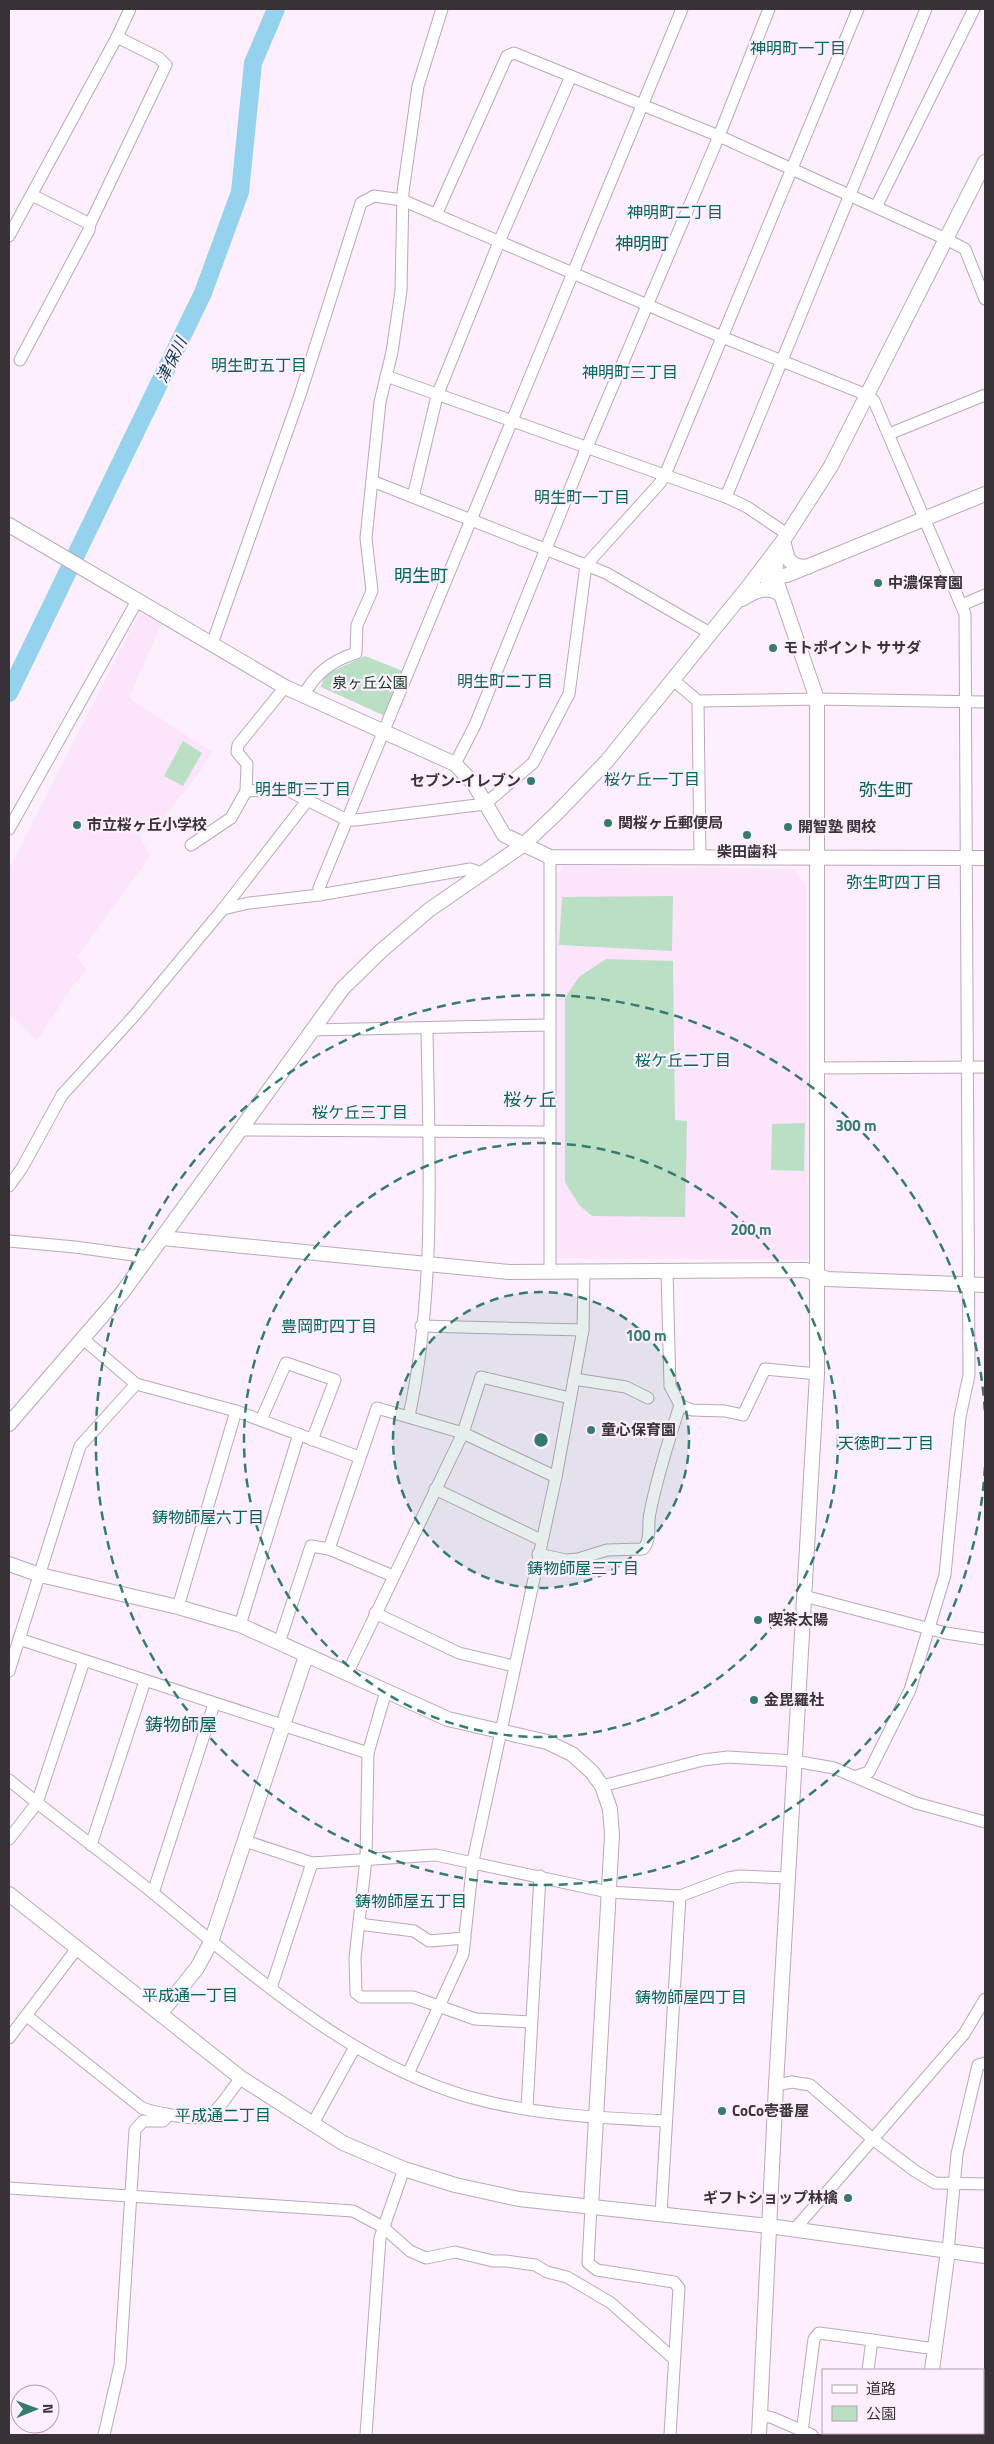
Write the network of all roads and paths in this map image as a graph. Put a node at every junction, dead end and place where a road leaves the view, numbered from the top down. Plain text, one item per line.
1 (130, 9) edge
2 (442, 9) edge
3 (682, 9) edge
4 (769, 9) edge
5 (858, 9) edge
6 (926, 9) edge
7 (974, 9) edge
8 (117, 37) junction
9 (571, 76) junction
10 (644, 104) junction
11 (719, 136) junction
12 (985, 162) edge
13 (792, 168) junction
14 (32, 194) junction
15 (851, 195) junction
16 (402, 200) junction
17 (876, 207) junction
18 (436, 215) junction
19 (90, 224) junction
20 (9, 236) edge
21 (946, 239) junction
22 (499, 242) junction
23 (573, 273) junction
24 (985, 299) edge
25 (646, 305) junction
26 (722, 337) junction
27 (20, 360) dead end
28 (782, 361) junction
29 (386, 376) junction
30 (867, 395) junction
31 (985, 395) edge
32 (437, 396) junction
33 (512, 421) junction
34 (889, 434) junction
35 (587, 447) junction
36 (665, 475) junction
37 (372, 481) junction
38 (985, 494) edge
39 (413, 497) junction
40 (726, 497) junction
41 (471, 520) junction
42 (925, 520) junction
43 (12, 527) edge
44 (782, 541) junction
45 (545, 549) junction
46 (586, 565) junction
47 (808, 567) junction
48 (781, 576) junction
49 (752, 582) junction
50 (780, 594) junction
51 (985, 595) edge
52 (133, 598) junction
53 (734, 605) junction
54 (962, 605) junction
55 (710, 633) junction
56 (212, 644) junction
57 (672, 679) junction
58 (285, 687) junction
59 (303, 697) junction
60 (817, 699) junction
61 (698, 701) junction
62 (966, 702) junction
63 (985, 702) edge
64 (383, 732) junction
65 (455, 764) junction
66 (246, 791) junction
67 (308, 801) junction
68 (485, 804) junction
69 (347, 820) junction
70 (9, 829) edge
71 (191, 845) dead end
72 (523, 845) junction
73 (550, 857) junction
74 (700, 857) junction
75 (815, 857) junction
76 (966, 858) junction
77 (985, 858) edge
78 (482, 873) junction
79 (319, 895) junction
80 (223, 909) junction
81 (549, 1025) junction
82 (427, 1029) junction
83 (310, 1030) junction
84 (816, 1068) junction
85 (967, 1068) junction
86 (985, 1068) edge
87 (240, 1130) junction
88 (428, 1132) junction
89 (549, 1132) junction
90 (9, 1186) edge
91 (162, 1238) junction
92 (9, 1242) edge
93 (148, 1257) junction
94 (426, 1264) junction
95 (667, 1271) junction
96 (584, 1272) junction
97 (550, 1273) junction
98 (817, 1275) junction
99 (968, 1284) junction
100 (985, 1285) edge
101 (422, 1326) junction
102 (583, 1330) junction
103 (82, 1338) junction
104 (817, 1374) junction
105 (574, 1379) junction
106 (136, 1384) junction
107 (570, 1398) junction
108 (648, 1398) dead end
109 (680, 1405) junction
110 (236, 1411) junction
111 (408, 1416) junction
112 (11, 1417) edge
113 (261, 1420) junction
114 (462, 1433) junction
115 (299, 1434) junction
116 (312, 1440) junction
117 (359, 1457) junction
118 (556, 1477) junction
119 (435, 1489) junction
120 (541, 1540) junction
121 (329, 1549) junction
122 (538, 1554) junction
123 (9, 1564) edge
124 (40, 1575) junction
125 (393, 1576) junction
126 (804, 1596) junction
127 (178, 1607) junction
128 (375, 1612) junction
129 (240, 1625) junction
130 (929, 1628) junction
131 (19, 1639) junction
132 (985, 1639) edge
133 (279, 1643) junction
134 (306, 1656) junction
135 (84, 1661) junction
136 (514, 1666) junction
137 (9, 1671) edge
138 (347, 1674) junction
139 (145, 1681) junction
140 (386, 1691) junction
141 (214, 1704) junction
142 (283, 1726) junction
143 (500, 1732) junction
144 (368, 1753) junction
145 (795, 1761) junction
146 (857, 1776) junction
147 (9, 1780) edge
148 (602, 1786) junction
149 (37, 1803) junction
150 (985, 1822) edge
151 (9, 1839) edge
152 (245, 1841) junction
153 (91, 1845) junction
154 (366, 1859) junction
155 (473, 1861) junction
156 (312, 1863) junction
157 (540, 1876) junction
158 (788, 1878) junction
159 (608, 1892) junction
160 (153, 1893) junction
161 (9, 1894) edge
162 (680, 1896) junction
163 (359, 1924) junction
164 (465, 1938) junction
165 (211, 1942) junction
166 (78, 1947) junction
167 (271, 1988) junction
168 (985, 1999) edge
169 (439, 2006) junction
170 (160, 2014) junction
171 (27, 2016) junction
172 (531, 2022) junction
173 (9, 2038) edge
174 (355, 2046) junction
175 (985, 2063) edge
176 (408, 2074) junction
177 (241, 2078) junction
178 (776, 2085) junction
179 (527, 2108) junction
180 (166, 2114) junction
181 (596, 2118) junction
182 (666, 2121) junction
183 (312, 2125) junction
184 (874, 2140) junction
185 (404, 2169) junction
186 (954, 2184) junction
187 (985, 2184) edge
188 (9, 2188) edge
189 (131, 2196) junction
190 (591, 2207) junction
191 (662, 2214) junction
192 (769, 2226) junction
193 (383, 2227) junction
194 (794, 2230) junction
195 (948, 2251) junction
196 (985, 2256) edge
197 (872, 2340) junction
198 (935, 2349) junction
199 (674, 2359) junction
200 (868, 2369) edge
201 (932, 2369) edge
202 (760, 2416) junction
203 (807, 2433) edge
204 (104, 2435) edge
205 (366, 2435) edge
206 (670, 2435) edge
207 (759, 2435) edge

1 - 8 street
2 - 16 street
3 - 10 street
4 - 11 street
5 - 13 street
6 - 15 street
7 - 17 street
8 - 14 street
8 - 19 street
9 - 10 street
9 - 18 street
9 - 22 street
10 - 11 street
10 - 23 street
11 - 13 street
11 - 25 street
12 - 21 street
13 - 15 street
13 - 26 street
14 - 19 street
14 - 20 street
15 - 17 street
15 - 28 street
16 - 18 street
16 - 29 street
16 - 56 street
17 - 21 street
18 - 22 street
19 - 27 street
21 - 24 street
21 - 30 street
22 - 23 street
22 - 32 street
23 - 25 street
23 - 33 street
25 - 26 street
25 - 35 street
26 - 28 street
26 - 36 street
28 - 30 street
28 - 40 street
29 - 32 street
29 - 37 street
30 - 34 street
30 - 44 street
31 - 34 street
32 - 33 street
32 - 39 street
33 - 35 street
33 - 41 street
34 - 42 street
35 - 36 street
35 - 45 street
36 - 40 street
36 - 46 street
37 - 39 street
37 - 59 street
38 - 42 street
39 - 41 street
40 - 44 street
41 - 45 street
41 - 64 street
42 - 47 street
42 - 54 street
43 - 52 street
44 - 47 street
44 - 48 street
44 - 49 street
45 - 46 street
45 - 65 street
46 - 55 street
46 - 68 street
47 - 48 street
48 - 49 street
48 - 50 street
49 - 53 street
50 - 53 street
50 - 60 street
51 - 54 street
52 - 56 street
52 - 70 street
53 - 55 street
54 - 62 street
55 - 57 street
56 - 58 street
57 - 61 street
57 - 72 street
58 - 59 street
58 - 66 street
59 - 64 street
60 - 61 street
60 - 62 street
60 - 75 street
61 - 74 street
62 - 63 street
62 - 76 street
64 - 65 street
64 - 69 street
65 - 68 street
66 - 67 street
66 - 71 street
67 - 69 street
67 - 80 street
68 - 69 street
68 - 72 street
69 - 79 street
72 - 73 street
72 - 78 street
73 - 74 street
73 - 81 street
74 - 75 street
75 - 76 street
75 - 84 street
76 - 77 street
76 - 85 street
78 - 79 street
78 - 83 street
79 - 80 street
80 - 90 street
81 - 82 street
81 - 89 street
82 - 83 street
82 - 88 street
83 - 87 street
84 - 85 street
84 - 98 street
85 - 86 street
85 - 99 street
87 - 88 street
87 - 91 street
88 - 89 street
88 - 94 street
89 - 97 street
91 - 93 street
91 - 94 street
92 - 93 street
93 - 103 street
94 - 97 street
94 - 101 street
95 - 96 street
95 - 98 street
95 - 109 street
96 - 97 street
96 - 102 street
98 - 99 street
98 - 104 street
99 - 100 street
99 - 130 street
101 - 102 street
101 - 111 street
102 - 105 street
103 - 106 street
103 - 112 street
104 - 109 street
104 - 126 street
105 - 107 street
105 - 108 street
106 - 110 street
106 - 124 street
107 - 114 street
107 - 118 street
109 - 122 street
110 - 113 street
110 - 127 street
111 - 114 street
111 - 117 street
113 - 115 street
113 - 116 street
114 - 118 street
114 - 119 street
115 - 116 street
115 - 129 street
116 - 117 street
117 - 121 street
118 - 120 street
119 - 120 street
119 - 125 street
120 - 122 street
121 - 125 street
121 - 133 street
122 - 136 street
123 - 124 street
124 - 127 street
124 - 131 street
125 - 128 street
126 - 130 street
126 - 145 street
127 - 129 street
128 - 136 street
128 - 138 street
129 - 133 street
130 - 132 street
130 - 146 street
131 - 135 street
131 - 137 street
133 - 134 street
134 - 138 street
134 - 142 street
135 - 139 street
135 - 149 street
136 - 143 street
138 - 140 street
139 - 141 street
139 - 153 street
140 - 143 street
140 - 144 street
141 - 142 street
141 - 160 street
142 - 144 street
142 - 152 street
143 - 148 street
143 - 155 street
144 - 154 street
145 - 146 street
145 - 148 street
145 - 158 street
146 - 150 street
147 - 149 street
148 - 159 street
149 - 151 street
149 - 153 street
152 - 156 street
152 - 165 street
153 - 160 street
154 - 155 street
154 - 156 street
154 - 163 street
155 - 157 street
155 - 164 street
156 - 167 street
157 - 159 street
157 - 172 street
158 - 162 street
158 - 178 street
159 - 162 street
159 - 181 street
160 - 165 street
161 - 166 street
162 - 182 street
163 - 164 street
163 - 169 street
164 - 169 street
165 - 167 street
165 - 170 street
166 - 170 street
166 - 171 street
167 - 174 street
168 - 184 street
169 - 172 street
169 - 176 street
170 - 177 street
171 - 173 street
171 - 180 street
172 - 179 street
174 - 176 street
174 - 183 street
175 - 186 street
176 - 179 street
177 - 180 street
177 - 183 street
178 - 184 street
178 - 192 street
179 - 181 street
180 - 189 street
181 - 182 street
181 - 190 street
182 - 191 street
183 - 185 street
184 - 186 street
184 - 194 street
185 - 190 street
185 - 193 street
186 - 187 street
186 - 195 street
188 - 189 street
189 - 193 street
189 - 204 street
190 - 191 street
190 - 199 street
191 - 192 street
192 - 194 street
192 - 202 street
193 - 199 street
193 - 205 street
194 - 195 street
195 - 196 street
195 - 198 street
197 - 198 street
197 - 200 street
197 - 203 street
198 - 201 street
199 - 206 street
202 - 203 street
202 - 207 street

